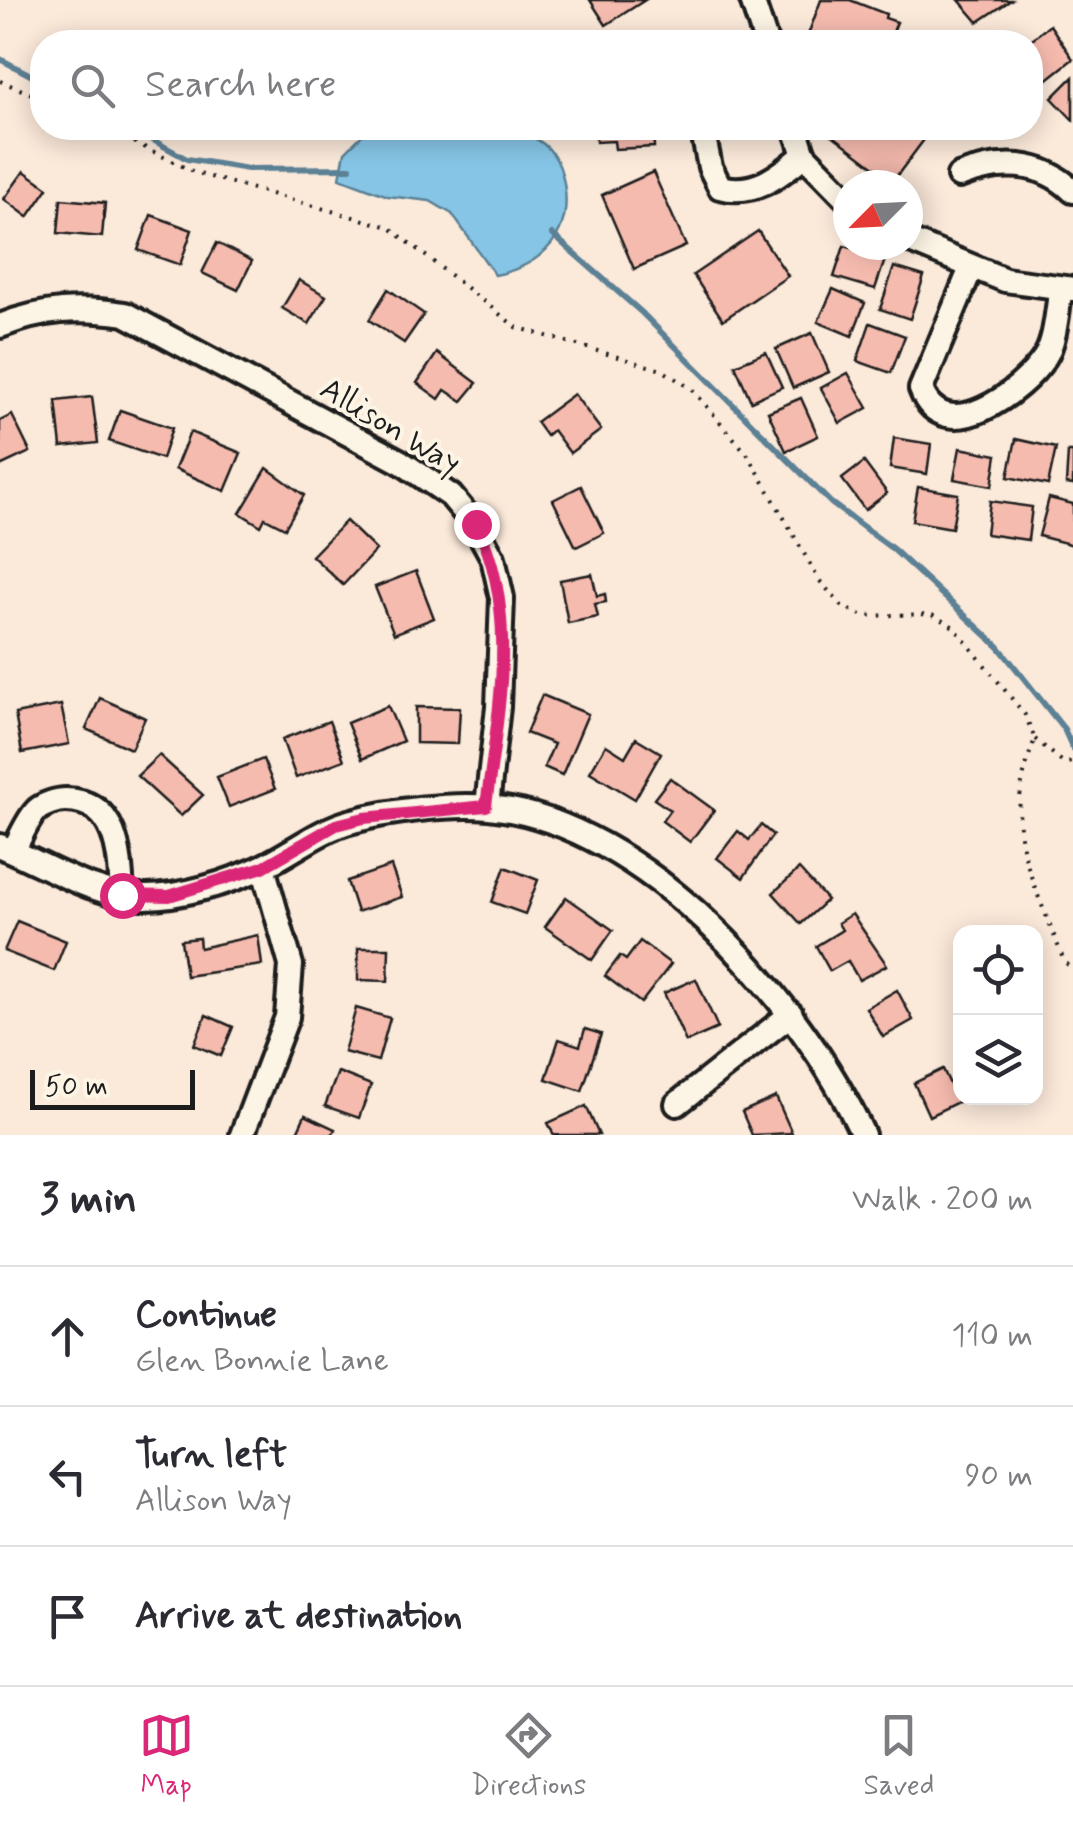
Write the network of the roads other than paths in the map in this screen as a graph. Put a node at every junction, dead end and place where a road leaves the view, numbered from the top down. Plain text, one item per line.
1 (752, 0) edge
2 (762, 30) edge
3 (704, 140) edge
4 (799, 140) edge
5 (804, 155) junction
6 (959, 176) dead end
7 (833, 185) edge
8 (1073, 191) edge
9 (923, 247) edge
10 (970, 268) junction
11 (1067, 288) edge
12 (0, 326) edge
13 (486, 806) junction
14 (7, 848) edge
15 (263, 867) junction
16 (122, 895) junction
17 (791, 1014) junction
18 (677, 1104) dead end
19 (242, 1135) edge
20 (862, 1135) edge

1 - 2 street
3 - 5 street
4 - 5 street
5 - 7 street
6 - 8 street
9 - 10 street
10 - 11 street
10 - 11 street
12 - 13 street, Allison Way
13 - 15 street
13 - 17 street
14 - 16 street
14 - 16 street
15 - 16 street
15 - 19 street
17 - 18 street
17 - 20 street

